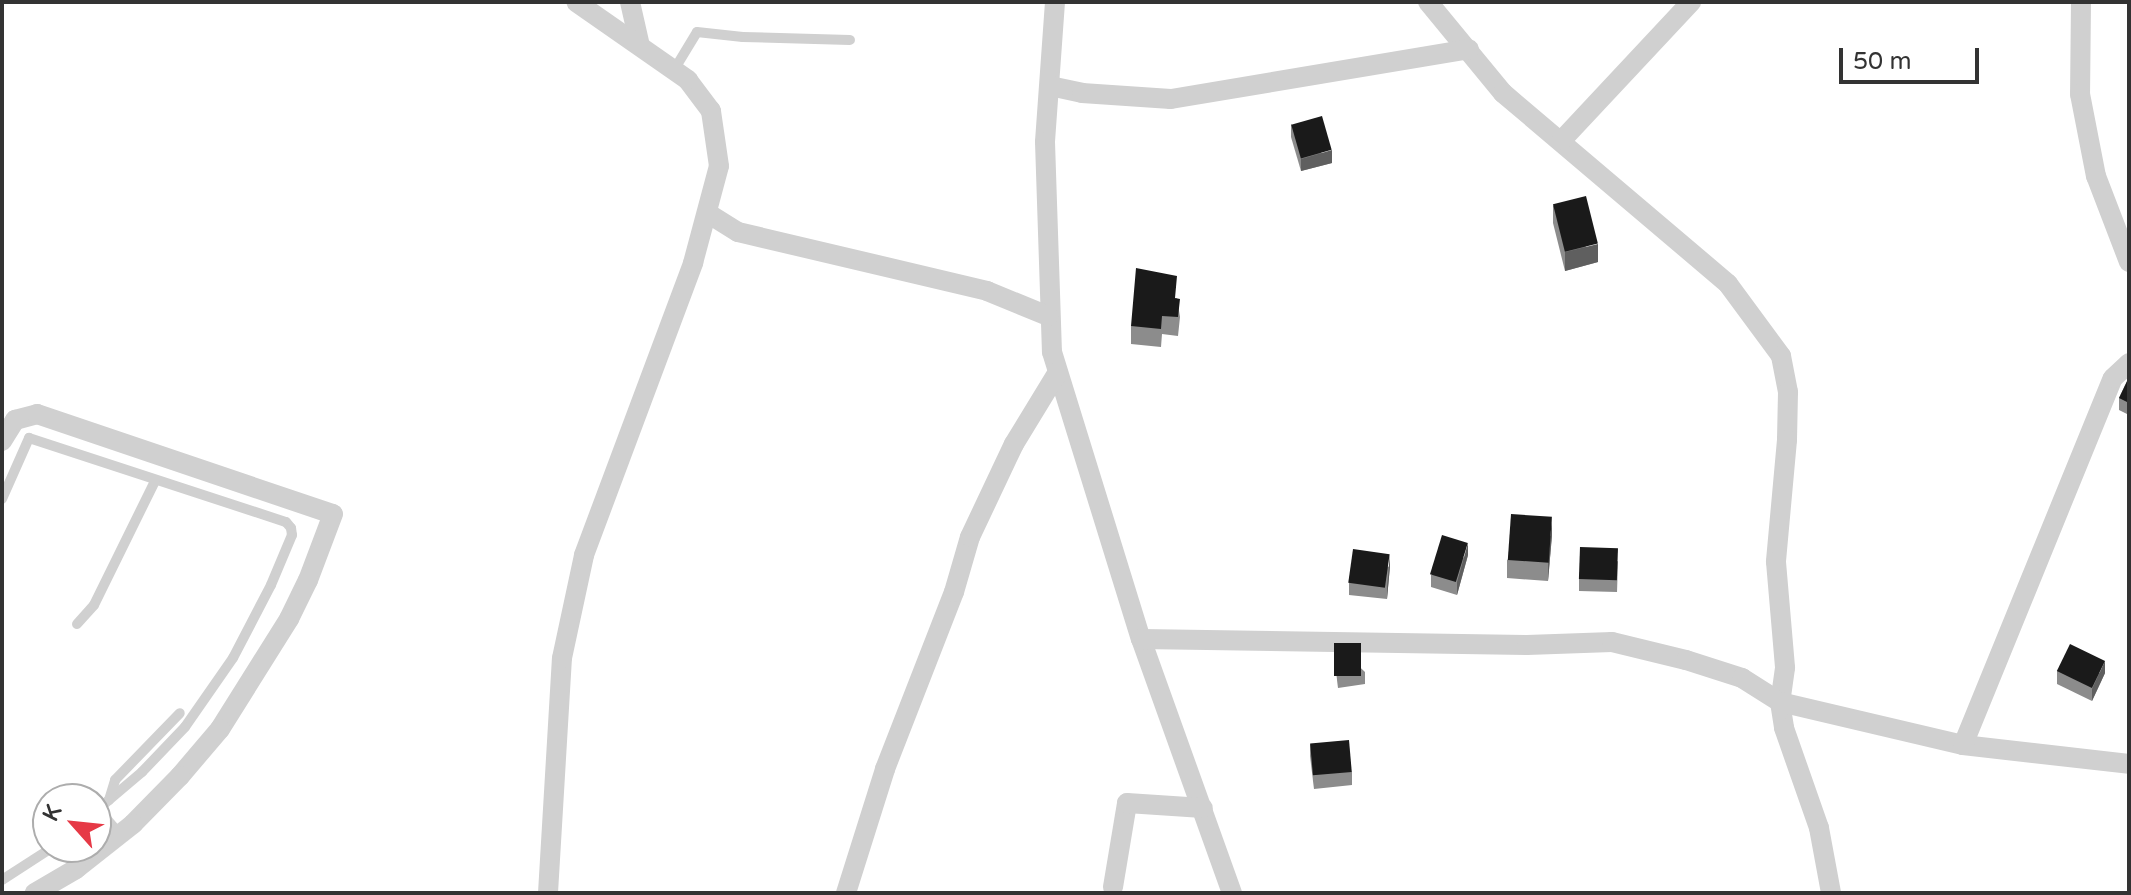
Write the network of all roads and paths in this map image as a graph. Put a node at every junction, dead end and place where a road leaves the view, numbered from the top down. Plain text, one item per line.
1 (576, 2) edge
2 (630, 2) edge
3 (1055, 2) edge
4 (1428, 2) edge
5 (1691, 2) edge
6 (2081, 2) edge
7 (850, 40) dead end
8 (640, 46) junction
9 (1469, 49) junction
10 (674, 70) junction
11 (1050, 86) junction
12 (1562, 140) junction
13 (709, 214) junction
14 (2129, 262) edge
15 (1048, 316) junction
16 (2129, 363) edge
17 (1058, 372) junction
18 (2, 441) edge
19 (155, 481) junction
20 (2, 499) edge
21 (77, 624) dead end
22 (1141, 639) junction
23 (1780, 702) junction
24 (180, 713) dead end
25 (1963, 745) junction
26 (2129, 764) edge
27 (112, 790) edge
28 (112, 797) edge
29 (1203, 808) junction
30 (112, 826) edge
31 (120, 834) junction
32 (32, 861) edge
33 (2, 880) edge
34 (1113, 887) dead end
35 (35, 893) edge
36 (548, 893) edge
37 (846, 893) edge
38 (1232, 893) edge
39 (1831, 893) edge

1 - 8 street
2 - 8 street
3 - 11 street
4 - 9 street
5 - 12 street
6 - 14 street
7 - 10 lane
8 - 10 street
9 - 11 street
9 - 12 street
10 - 13 street
11 - 15 street
12 - 23 street
13 - 15 street
13 - 36 street
15 - 17 street
16 - 25 street
17 - 22 street
17 - 37 street
18 - 31 street
19 - 20 lane
19 - 21 lane
19 - 28 lane
22 - 23 street
22 - 29 street
23 - 25 street
23 - 39 street
24 - 27 lane
25 - 26 street
29 - 34 street
29 - 38 street
30 - 31 lane
31 - 35 street
32 - 33 lane

